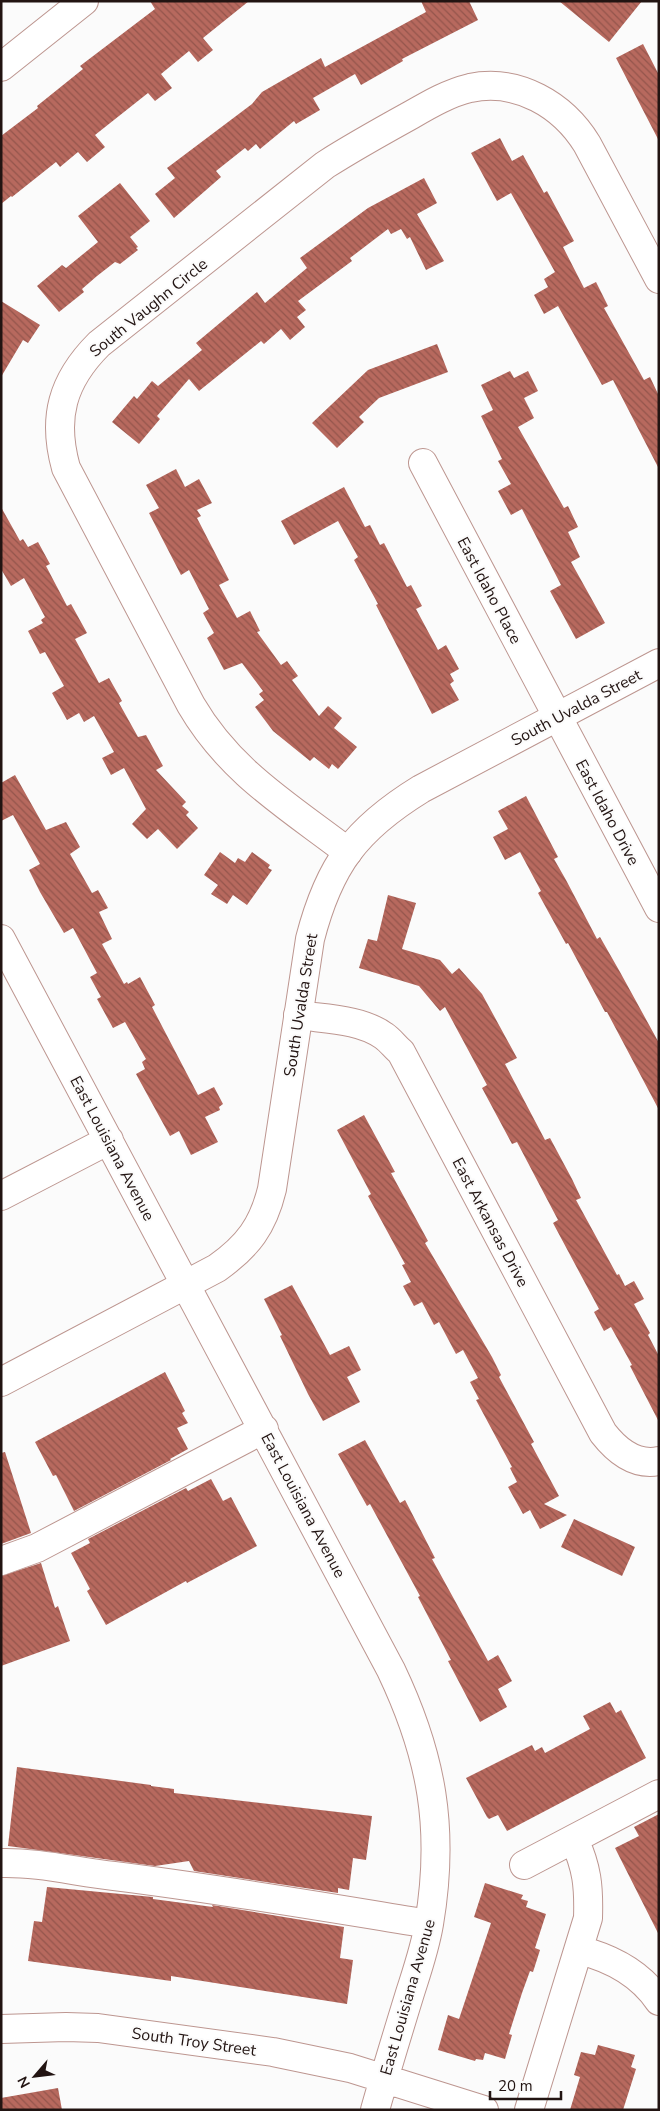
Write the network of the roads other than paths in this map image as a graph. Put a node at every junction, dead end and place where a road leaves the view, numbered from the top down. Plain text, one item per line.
1 (84, 1) edge
2 (1, 67) edge
3 (659, 279) edge
4 (423, 463) dead end
5 (659, 663) edge
6 (558, 717) junction
7 (348, 852) junction
8 (659, 908) edge
9 (3, 947) edge
10 (298, 1015) junction
11 (109, 1140) junction
12 (1, 1196) edge
13 (186, 1285) junction
14 (1, 1382) edge
15 (264, 1429) junction
16 (659, 1461) edge
17 (1, 1561) edge
18 (659, 1794) edge
19 (574, 1839) junction
20 (1, 1863) edge
21 (524, 1866) dead end
22 (429, 1924) junction
23 (579, 1950) junction
24 (659, 2001) edge
25 (1, 2029) edge
26 (384, 2079) junction
27 (375, 2110) edge
28 (484, 2110) edge
29 (529, 2110) edge

1 - 2 street
3 - 7 street, South Vaughn Circle
4 - 6 street, East Idaho Place
5 - 6 street, South Uvalda Street
6 - 7 street, South Uvalda Street
6 - 8 street, East Idaho Drive
7 - 10 street, South Uvalda Street
9 - 11 street, East Louisiana Avenue
10 - 13 street, South Uvalda Street
10 - 16 street, East Arkansas Drive
11 - 12 street
11 - 13 street, East Louisiana Avenue
13 - 14 street, South Uvalda Street
13 - 15 street, East Louisiana Avenue
15 - 17 street
15 - 22 street, East Louisiana Avenue
18 - 19 street
19 - 21 street
19 - 23 street
20 - 22 street
22 - 26 street, East Louisiana Avenue
23 - 24 street
23 - 29 street
25 - 26 street, South Troy Street
26 - 27 street, East Louisiana Avenue
26 - 28 street, South Troy Street

